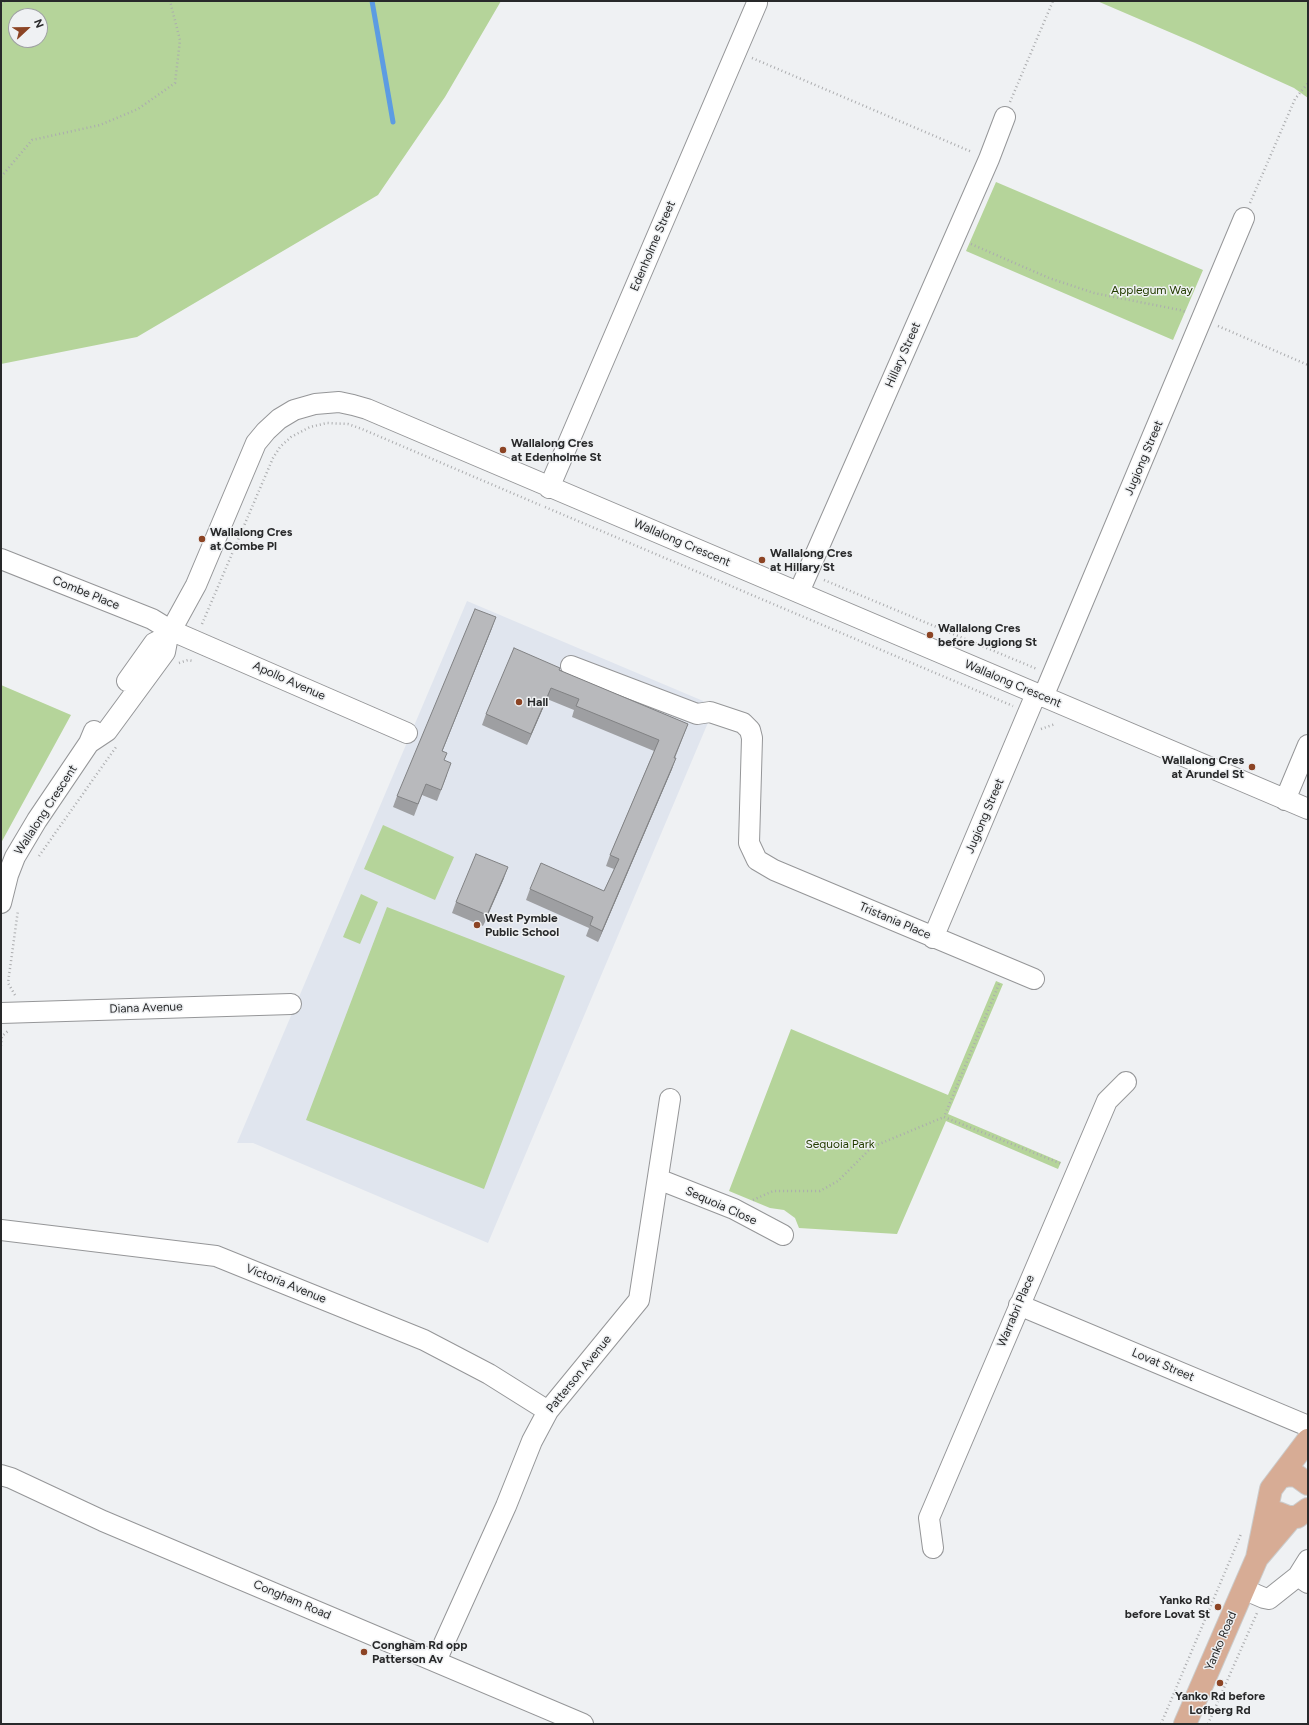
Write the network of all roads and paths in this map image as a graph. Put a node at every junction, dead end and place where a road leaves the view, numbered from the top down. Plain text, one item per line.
1 (5, 1) edge
2 (1053, 1) edge
3 (171, 2) edge
4 (757, 4) dead end
5 (1, 5) edge
6 (736, 51) junction
7 (1308, 83) edge
8 (1005, 117) joint
9 (989, 159) junction
10 (1, 177) edge
11 (1244, 218) joint
12 (955, 236) junction
13 (1202, 320) junction
14 (1308, 365) edge
15 (549, 488) junction
16 (1, 559) edge
17 (819, 578) dead end
18 (799, 592) junction
19 (201, 627) dead end
20 (169, 633) junction
21 (199, 661) dead end
22 (571, 666) dead end
23 (175, 667) dead end
24 (1041, 671) dead end
25 (1039, 695) junction
26 (1019, 708) dead end
27 (407, 733) dead end
28 (1308, 745) edge
29 (117, 747) dead end
30 (1285, 800) junction
31 (1308, 809) edge
32 (34, 862) dead end
33 (10, 906) edge
34 (933, 938) junction
35 (1006, 967) junction
36 (1034, 979) dead end
37 (17, 998) dead end
38 (291, 1004) dead end
39 (1, 1012) edge
40 (1126, 1082) dead end
41 (670, 1099) dead end
42 (944, 1117) junction
43 (1078, 1170) junction
44 (658, 1179) junction
45 (734, 1209) junction
46 (1, 1230) edge
47 (783, 1235) dead end
48 (1019, 1305) junction
49 (548, 1411) junction
50 (1308, 1426) edge
51 (1308, 1440) edge
52 (1, 1475) edge
53 (1281, 1477) junction
54 (1308, 1484) edge
55 (1269, 1497) junction
56 (1301, 1516) edge
57 (1242, 1532) dead end
58 (932, 1548) dead end
59 (1257, 1558) junction
60 (1308, 1560) edge
61 (1303, 1580) edge
62 (1243, 1589) junction
63 (1264, 1598) junction
64 (436, 1661) junction
65 (583, 1724) edge
66 (1161, 1724) edge
67 (1186, 1724) edge
68 (1208, 1724) edge

1 - 5 path
2 - 8 path
3 - 10 path
4 - 6 street, Edenholme Street
6 - 9 path
6 - 15 street, Edenholme Street
7 - 11 path
8 - 9 street, Hillary Street
9 - 12 street, Hillary Street
11 - 13 street, Jugiong Street
12 - 13 path
12 - 18 street, Hillary Street
13 - 14 path
13 - 25 street, Jugiong Street
15 - 18 street, Wallalong Crescent
15 - 20 street, Wallalong Crescent
16 - 20 street, Combe Place
17 - 24 path
18 - 25 street, Wallalong Crescent
19 - 26 path
20 - 27 street, Apollo Avenue
20 - 33 street, Wallalong Crescent
21 - 23 path
22 - 34 street, Tristania Place
25 - 30 street, Wallalong Crescent
25 - 34 street, Jugiong Street
28 - 30 street
29 - 32 path
30 - 31 street, Wallalong Crescent
33 - 37 path
34 - 35 street, Tristania Place
35 - 36 street, Tristania Place
35 - 42 path
38 - 39 street, Diana Avenue
40 - 43 street, Warrabri Place
41 - 44 street, Patterson Avenue
42 - 43 path
42 - 45 path
43 - 48 street, Warrabri Place
44 - 45 street, Sequoia Close
44 - 49 street, Patterson Avenue
45 - 47 street, Sequoia Close
46 - 49 street, Victoria Avenue
48 - 50 street, Lovat Street
48 - 58 street, Warrabri Place
49 - 64 street, Patterson Avenue
51 - 53 main road, Yanko Road
52 - 64 street, Congham Road
53 - 54 main road
53 - 55 main road, Yanko Road
55 - 56 main road, Yanko Road
55 - 59 main road, Yanko Road
56 - 59 main road, Yanko Road
57 - 66 path
59 - 62 main road, Yanko Road
60 - 61 street
61 - 63 street
62 - 63 street
62 - 67 main road, Yanko Road
63 - 68 path
64 - 65 street, Congham Road

